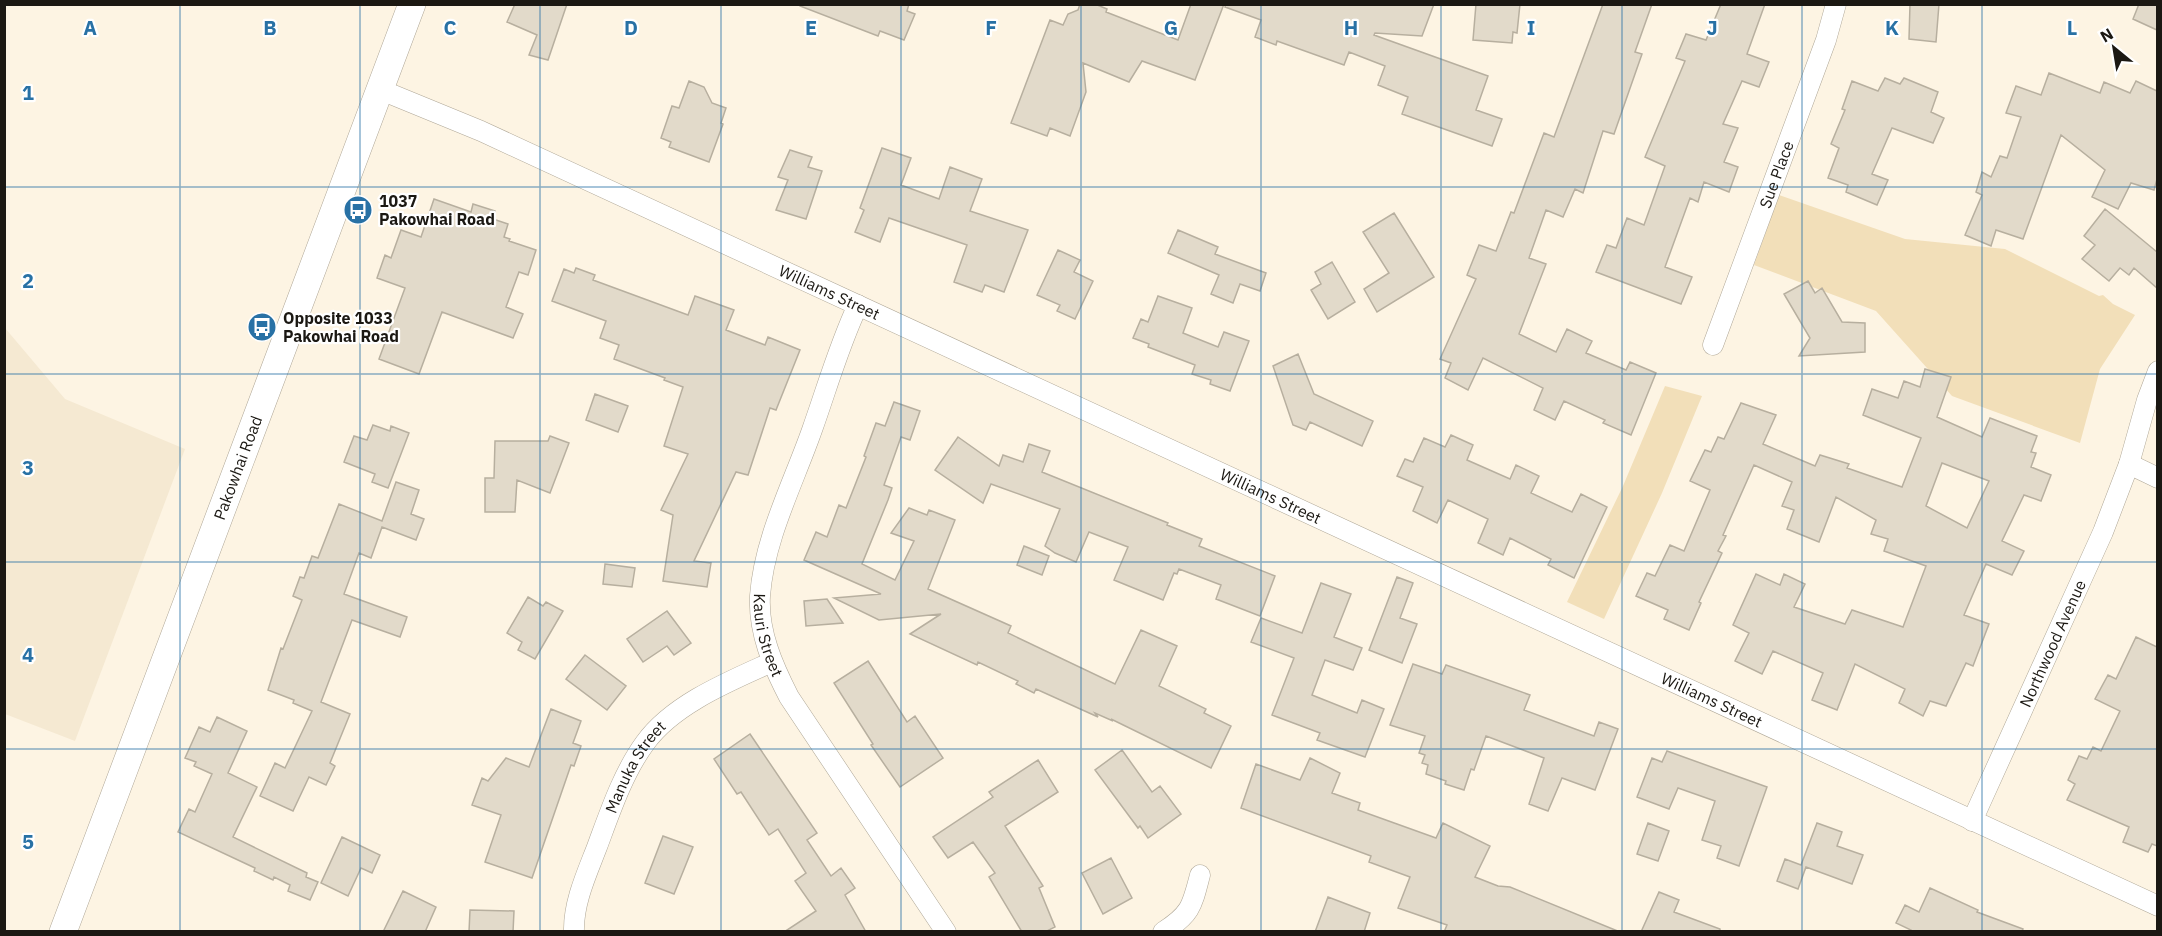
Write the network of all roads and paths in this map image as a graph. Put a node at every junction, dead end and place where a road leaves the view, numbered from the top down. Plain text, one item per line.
1 (412, 4) edge
2 (1836, 4) edge
3 (381, 90) junction
4 (858, 305) junction
5 (1713, 345) dead end
6 (2157, 371) edge
7 (2129, 465) junction
8 (2157, 478) edge
9 (772, 662) junction
10 (1972, 821) junction
11 (1200, 875) dead end
12 (2157, 906) edge
13 (63, 932) edge
14 (574, 932) edge
15 (946, 932) edge
16 (1163, 932) edge

1 - 3 main road, Pakowhai Road
2 - 5 street, Sue Place
3 - 4 street, Williams Street
3 - 13 main road, Pakowhai Road
4 - 9 street, Kauri Street
4 - 10 street, Williams Street
6 - 7 street, Northwood Avenue
7 - 8 street
7 - 10 street, Northwood Avenue
9 - 14 street, Manuka Street
9 - 15 street, Kauri Street
10 - 12 street, Williams Street
11 - 16 street

